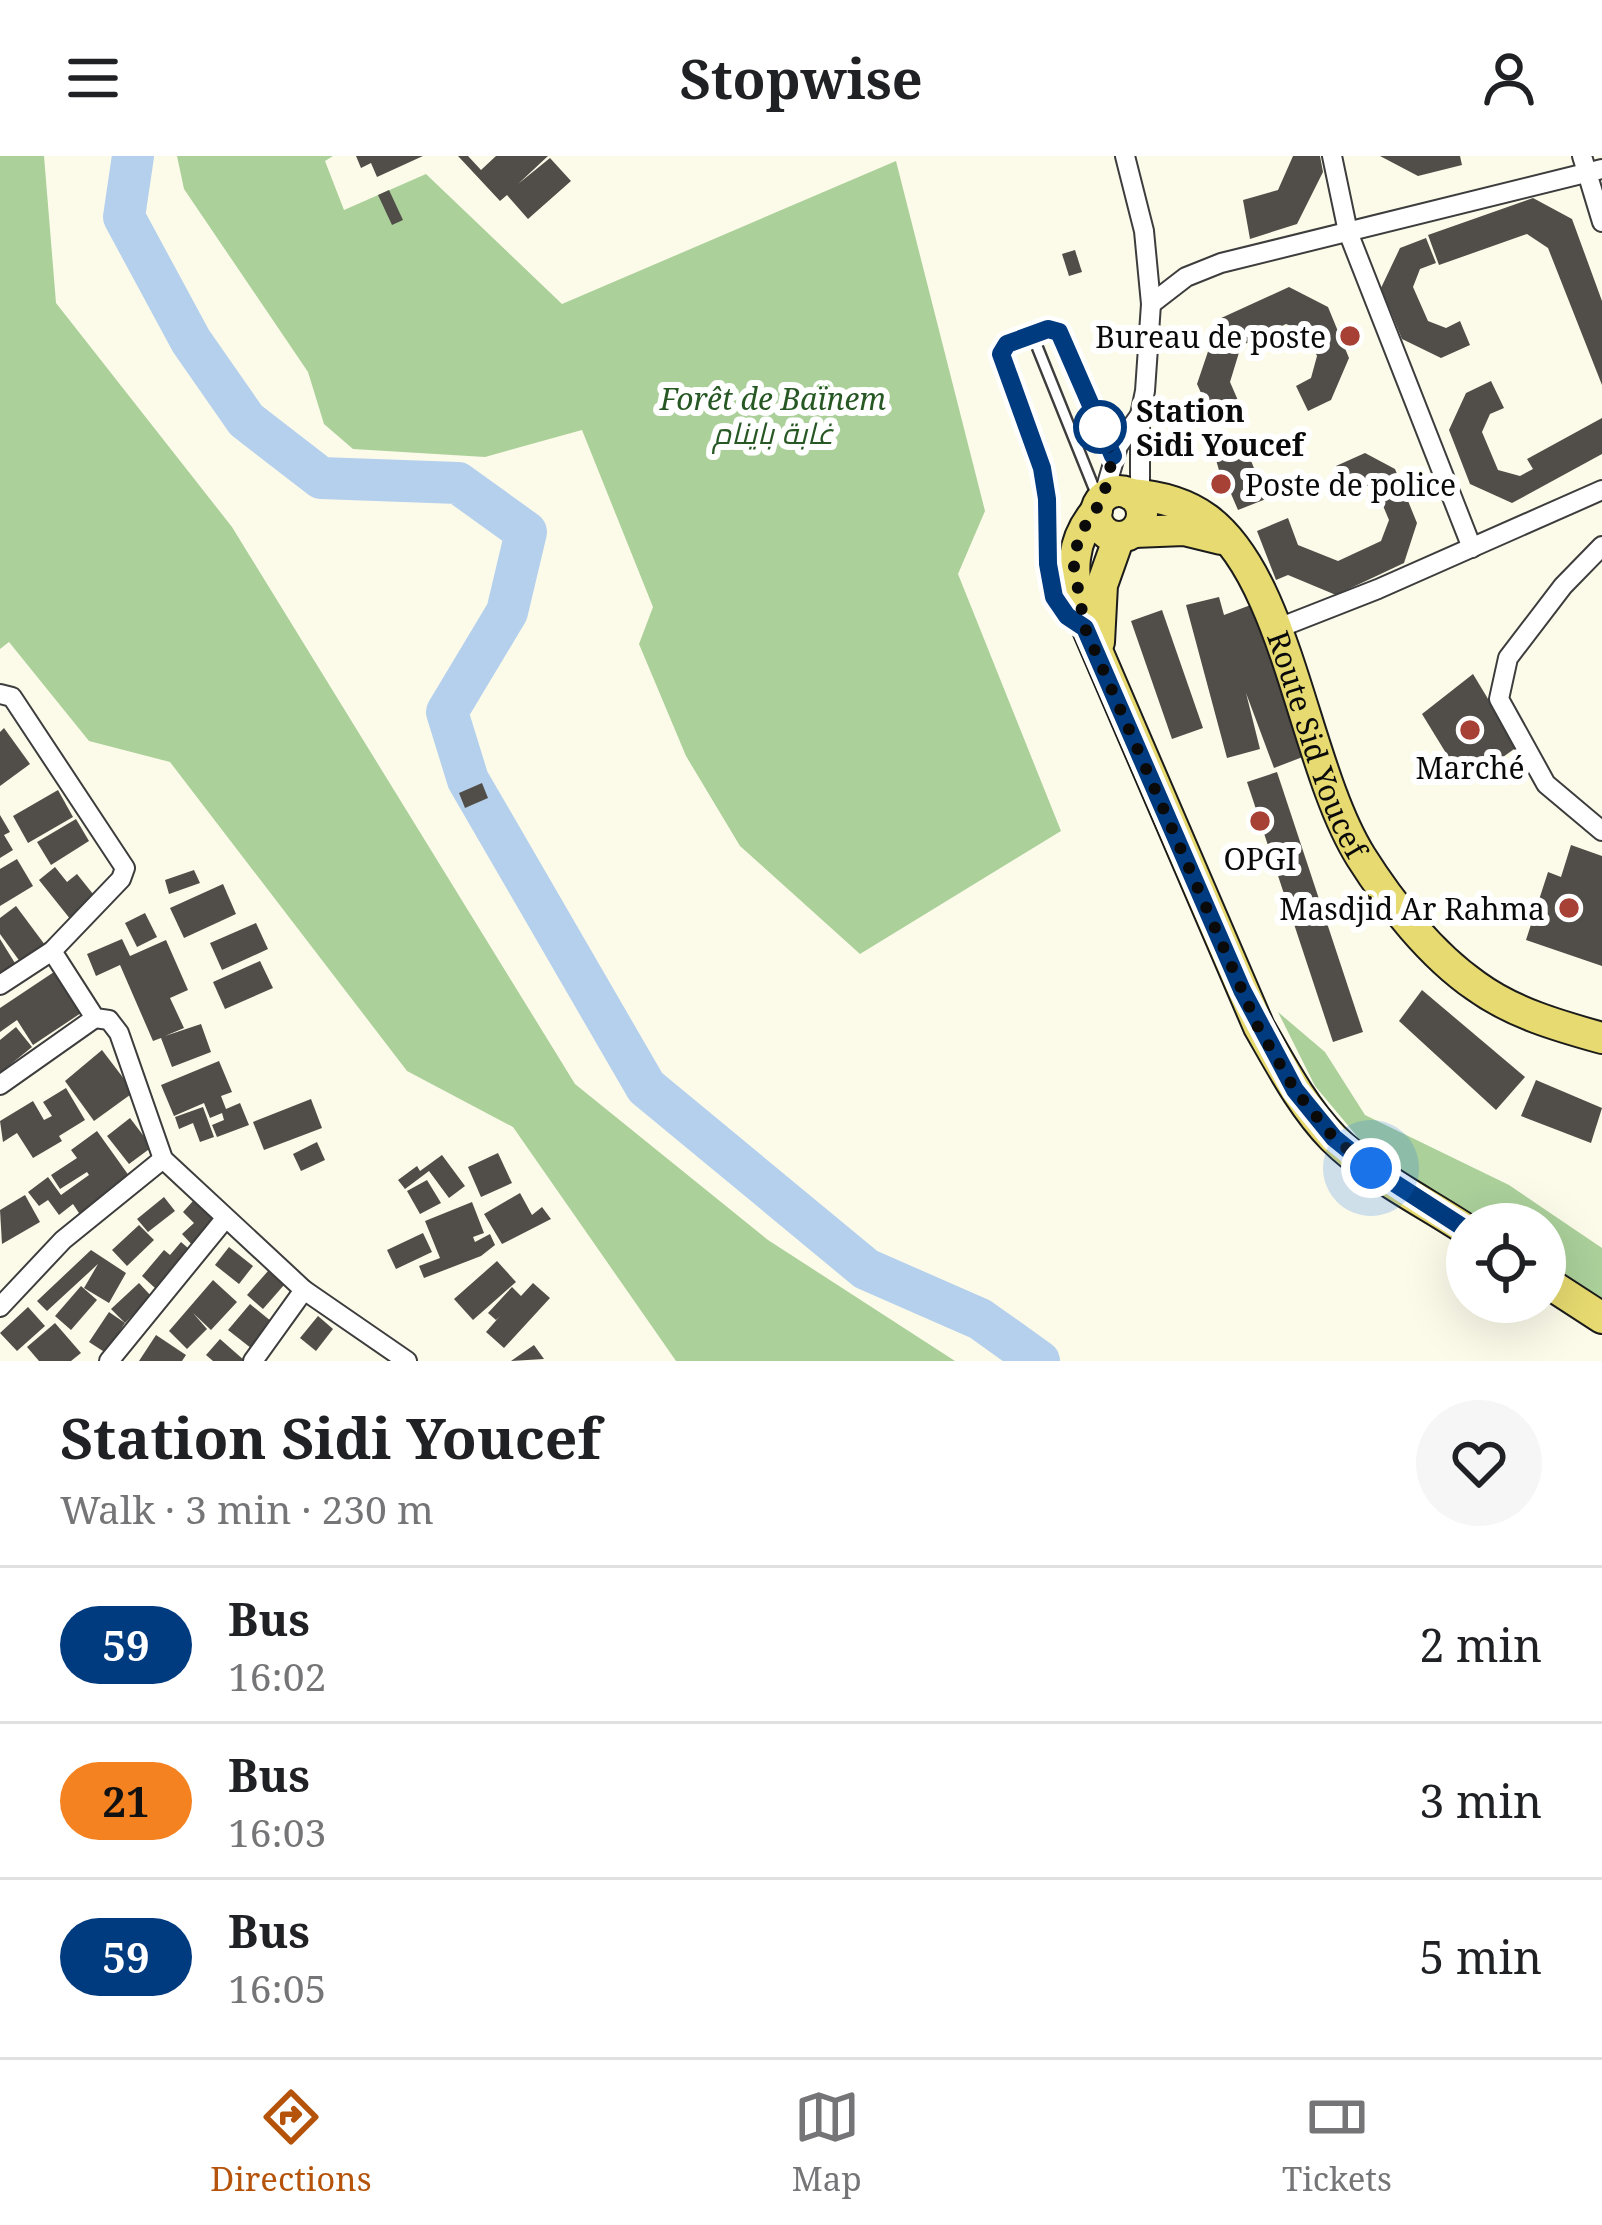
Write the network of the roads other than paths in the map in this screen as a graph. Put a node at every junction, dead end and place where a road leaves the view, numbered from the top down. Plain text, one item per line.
1 (1125, 156) edge
2 (1332, 156) edge
3 (1590, 166) edge
4 (1602, 222) edge
5 (1348, 232) junction
6 (1151, 304) junction
7 (1032, 334) junction
8 (1139, 415) junction
9 (1113, 456) junction
10 (1602, 490) edge
11 (1121, 509) junction
12 (1602, 546) edge
13 (1472, 548) junction
14 (1085, 628) junction
15 (1276, 629) junction
16 (1100, 660) junction
17 (0, 694) edge
18 (1602, 831) edge
19 (52, 951) junction
20 (0, 985) edge
21 (95, 1018) junction
22 (1602, 1038) edge
23 (0, 1085) edge
24 (163, 1159) junction
25 (1446, 1216) edge
26 (224, 1220) junction
27 (304, 1290) junction
28 (1566, 1295) edge
29 (0, 1306) edge
30 (1602, 1318) edge
31 (109, 1361) edge
32 (253, 1361) edge
33 (407, 1361) edge

1 - 6 street
2 - 5 street
3 - 4 street
3 - 5 street
5 - 6 street
5 - 13 street
6 - 8 street
7 - 9 lane
7 - 11 lane
7 - 14 lane
8 - 9 street
8 - 11 street
9 - 11 street
10 - 13 street
11 - 14 main road
11 - 15 main road, Route Sid Youcef
11 - 16 main road
12 - 18 street
13 - 15 street
14 - 16 main road
15 - 22 main road, Route Sid Youcef
16 - 25 main road
17 - 19 street
19 - 20 street
19 - 21 street
21 - 23 street
21 - 24 street
24 - 26 street
24 - 29 street
26 - 27 street
26 - 31 street
27 - 32 street
27 - 33 street
28 - 30 main road

